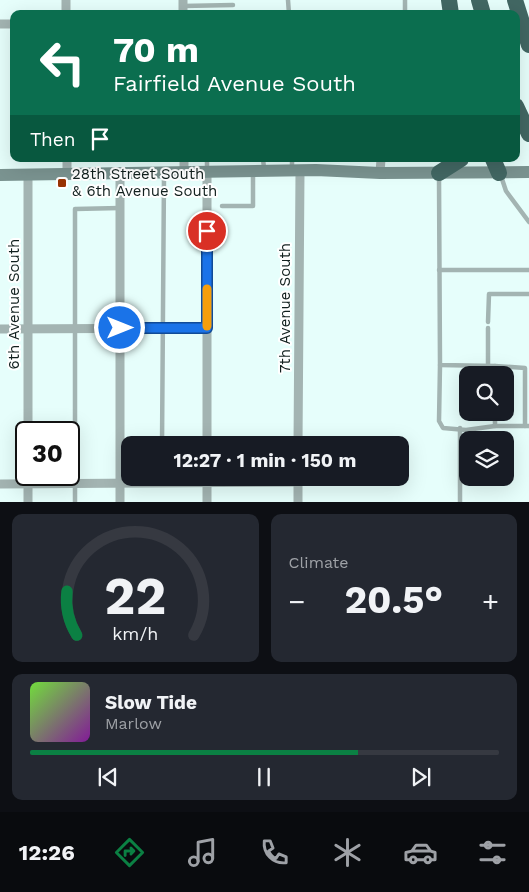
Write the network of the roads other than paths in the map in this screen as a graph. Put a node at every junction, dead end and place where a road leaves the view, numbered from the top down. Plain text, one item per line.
1 (206, 3) edge
2 (234, 5) dead end
3 (183, 6) edge
4 (520, 16) edge
5 (529, 45) edge
6 (520, 115) edge
7 (529, 134) edge
8 (67, 162) edge
9 (184, 162) edge
10 (206, 162) edge
11 (262, 162) edge
12 (381, 162) edge
13 (456, 162) edge
14 (496, 166) edge
15 (295, 167) edge
16 (258, 172) junction
17 (529, 172) edge
18 (164, 173) junction
19 (184, 173) junction
20 (207, 173) junction
21 (380, 173) junction
22 (439, 173) junction
23 (67, 174) junction
24 (120, 174) junction
25 (0, 175) edge
26 (28, 175) junction
27 (222, 206) dead end
28 (120, 208) junction
29 (529, 222) edge
30 (439, 270) junction
31 (529, 270) edge
32 (529, 294) edge
33 (74, 328) junction
34 (120, 328) junction
35 (163, 328) junction
36 (207, 328) junction
37 (0, 329) edge
38 (28, 329) junction
39 (440, 365) junction
40 (488, 366) joint
41 (514, 367) edge
42 (28, 421) edge
43 (75, 421) edge
44 (495, 421) edge
45 (495, 426) junction
46 (527, 426) edge
47 (460, 428) junction
48 (162, 436) edge
49 (207, 436) edge
50 (298, 436) edge
51 (15, 481) edge
52 (120, 482) junction
53 (80, 483) edge
54 (0, 484) edge
55 (28, 486) edge
56 (75, 486) edge
57 (207, 486) edge
58 (298, 486) edge
59 (28, 502) edge
60 (75, 502) edge
61 (120, 502) edge
62 (207, 502) edge
63 (298, 502) edge
64 (460, 502) edge

1 - 2 lane
1 - 3 lane
4 - 5 highway
6 - 7 highway
8 - 23 street
9 - 19 street
10 - 20 lane
11 - 16 lane
12 - 21 street
13 - 22 highway
14 - 17 street
14 - 22 street
14 - 29 lane
15 - 16 street
15 - 21 street
15 - 50 street, 7th Avenue South
16 - 20 street
16 - 27 lane
18 - 19 street
18 - 24 street
18 - 35 lane
19 - 20 street
20 - 36 street
21 - 22 street
22 - 30 lane
23 - 24 street
23 - 26 street
24 - 28 street
25 - 26 street
26 - 38 street, 6th Avenue South
28 - 33 lane
28 - 34 street
30 - 31 lane
30 - 39 lane
32 - 40 lane
33 - 34 street
33 - 38 street
33 - 43 lane
34 - 35 street
34 - 52 street
35 - 36 street
35 - 48 lane
36 - 49 street
37 - 38 street
38 - 42 street, 6th Avenue South
39 - 40 lane
39 - 47 lane
41 - 46 lane
44 - 45 lane
45 - 46 lane
45 - 47 lane
47 - 64 lane
51 - 54 street
52 - 53 street
52 - 61 street
55 - 59 street
56 - 60 lane
57 - 62 street
58 - 63 street

